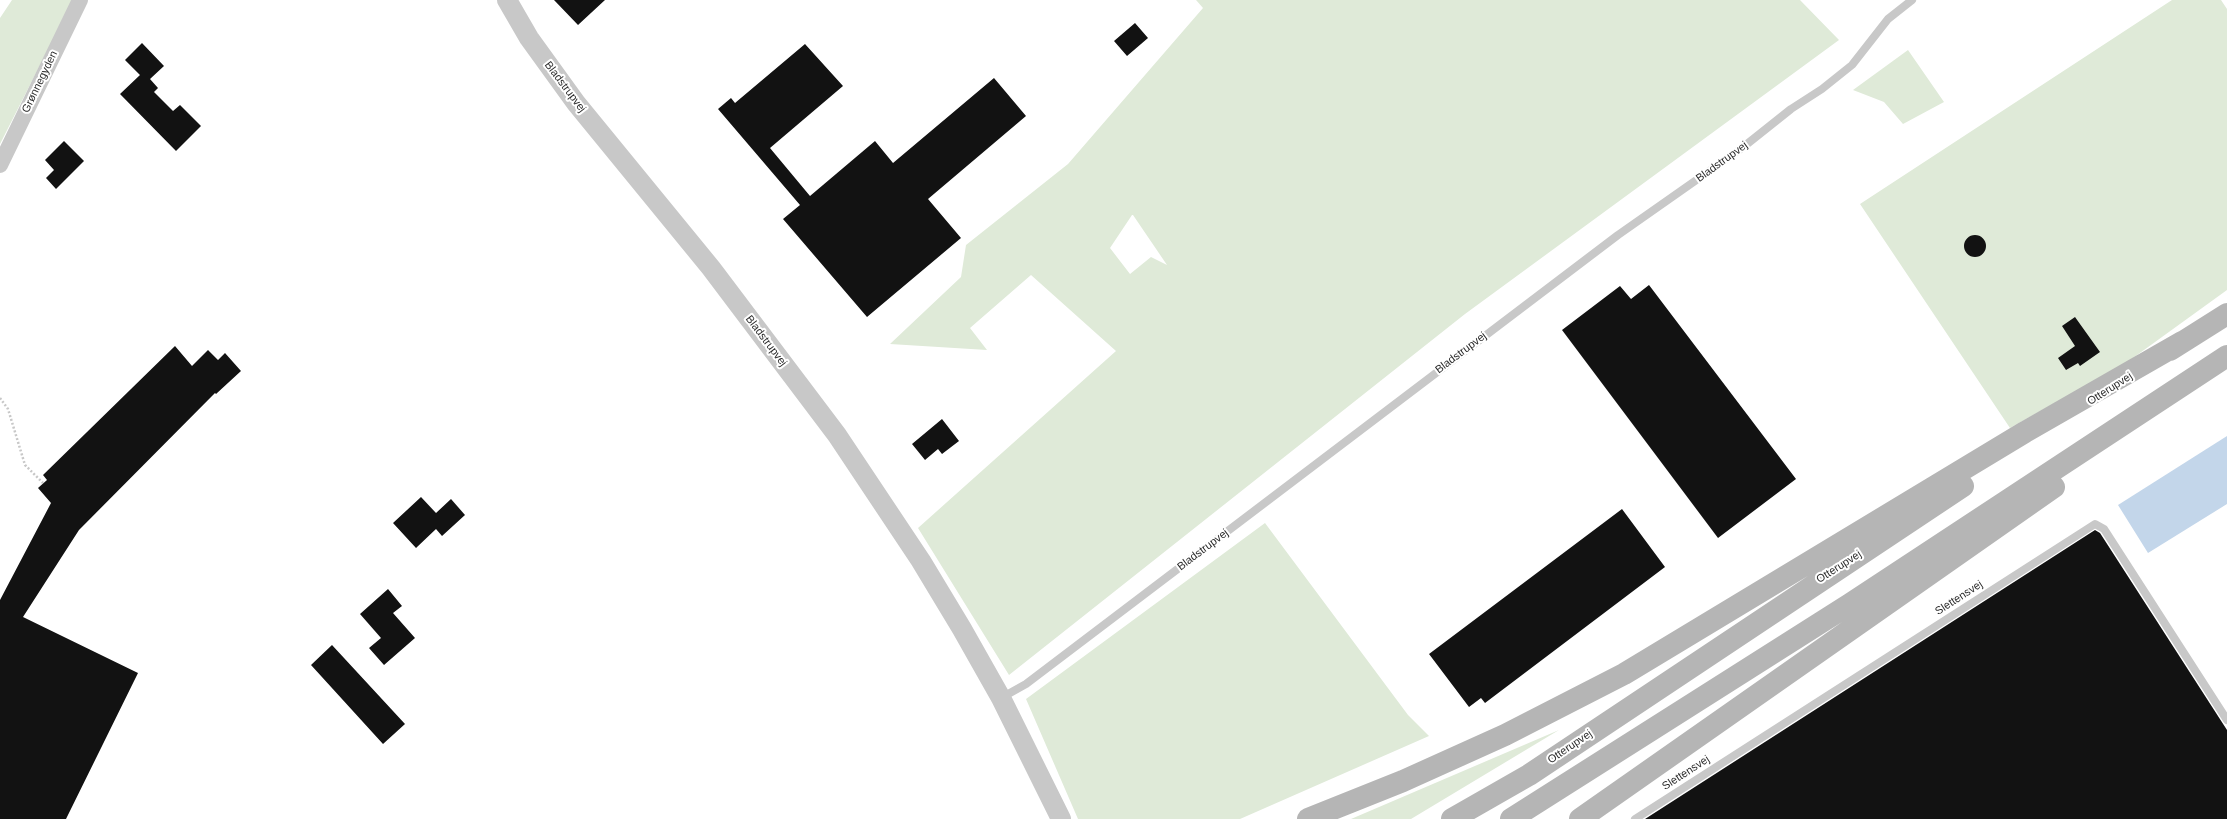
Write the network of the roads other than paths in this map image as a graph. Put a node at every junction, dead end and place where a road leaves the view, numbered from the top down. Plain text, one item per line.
1 (80, 0) edge
2 (507, 0) edge
3 (1912, 0) edge
4 (0, 165) edge
5 (2227, 314) edge
6 (2182, 342) junction
7 (2227, 356) edge
8 (2227, 366) edge
9 (1001, 698) junction
10 (2227, 720) edge
11 (1061, 819) edge
12 (1308, 819) edge
13 (1452, 819) edge
14 (1511, 819) edge
15 (1580, 819) edge
16 (1635, 819) edge

1 - 4 street, Grønnegyden
2 - 9 street, Bladstrupvej
3 - 9 lane, Bladstrupvej
5 - 6 main road, Otterupvej
6 - 12 main road
6 - 13 main road, Otterupvej
7 - 14 main road
8 - 15 main road
9 - 11 street, Bladstrupvej
10 - 16 lane, Slettensvej

